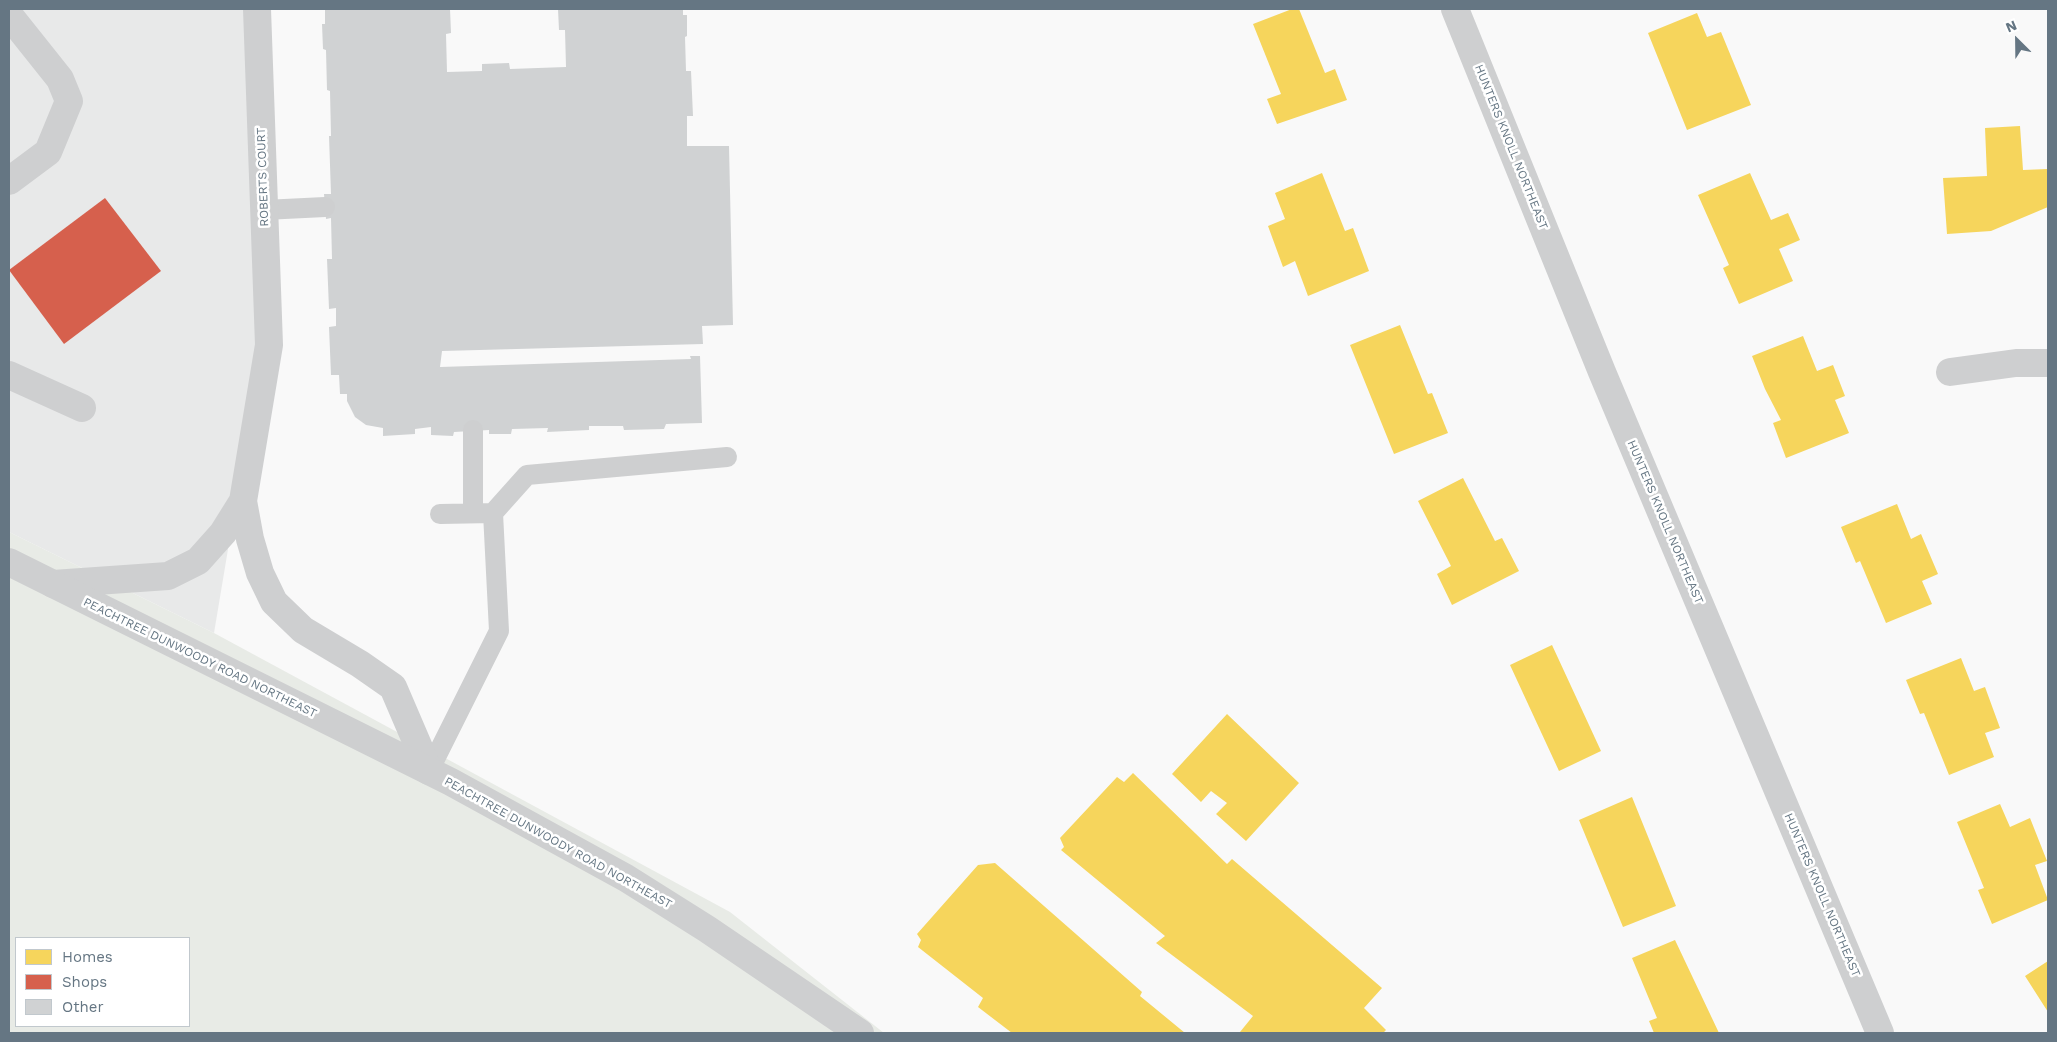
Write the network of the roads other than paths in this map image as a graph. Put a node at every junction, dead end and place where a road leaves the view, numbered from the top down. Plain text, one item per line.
1 (257, 9) edge
2 (1456, 9) edge
3 (9, 15) edge
4 (9, 181) edge
5 (325, 207) dead end
6 (264, 210) junction
7 (269, 345) joint
8 (2048, 363) edge
9 (1950, 372) dead end
10 (9, 375) edge
11 (82, 408) dead end
12 (473, 430) dead end
13 (727, 457) dead end
14 (243, 501) junction
15 (473, 512) junction
16 (494, 512) junction
17 (440, 514) dead end
18 (9, 562) edge
19 (53, 584) junction
20 (429, 771) junction
21 (860, 1033) edge
22 (1880, 1033) edge

1 - 6 street, ROBERTS COURT
2 - 22 street, HUNTERS KNOLL NORTHEAST
3 - 4 street
5 - 6 lane
6 - 7 street, ROBERTS COURT
7 - 14 street, PEACHTREE DUNWOODY ROAD NORTHEAST
8 - 9 street
10 - 11 street
12 - 15 lane
13 - 16 lane
14 - 19 street, PEACHTREE DUNWOODY ROAD NORTHEAST
14 - 20 street, PEACHTREE DUNWOODY ROAD NORTHEAST
15 - 16 lane
15 - 17 lane
16 - 20 lane
18 - 19 street, PEACHTREE DUNWOODY ROAD NORTHEAST
19 - 20 street, PEACHTREE DUNWOODY ROAD NORTHEAST
20 - 21 street, PEACHTREE DUNWOODY ROAD NORTHEAST

